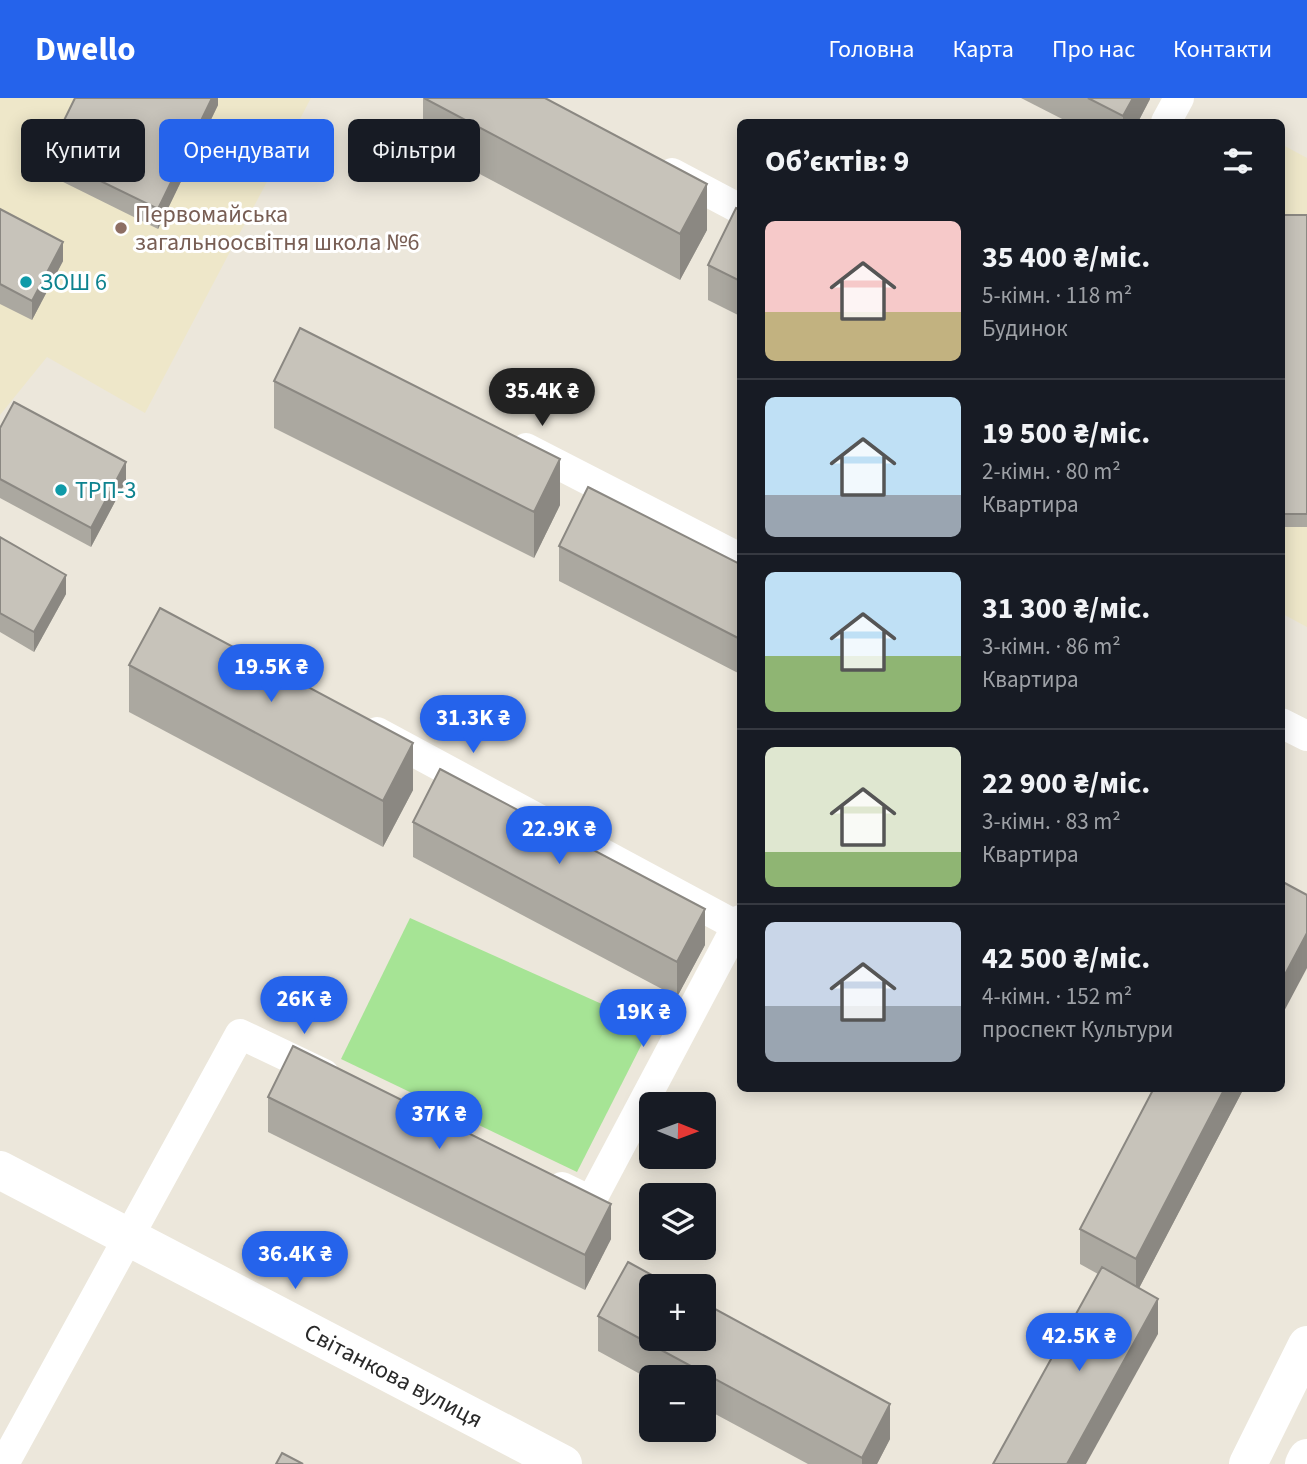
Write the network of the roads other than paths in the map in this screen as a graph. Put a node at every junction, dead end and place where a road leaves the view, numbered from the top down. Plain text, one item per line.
1 (1180, 98) edge
2 (1168, 119) edge
3 (654, 163) edge
4 (737, 207) edge
5 (506, 438) edge
6 (737, 556) edge
7 (349, 717) edge
8 (1285, 725) edge
9 (1307, 736) edge
10 (737, 922) edge
11 (737, 927) edge
12 (353, 1087) edge
13 (0, 1170) edge
14 (541, 1177) edge
15 (127, 1237) junction
16 (1307, 1345) edge
17 (1307, 1458) edge
18 (4, 1464) edge
19 (563, 1464) edge
20 (1248, 1464) edge
21 (1304, 1464) edge

1 - 2 street
3 - 4 street
5 - 6 street
7 - 10 street
8 - 9 street
11 - 14 street
12 - 15 street
13 - 15 street, Світанкова вулиця
15 - 18 street
15 - 19 street, Світанкова вулиця
16 - 20 street
17 - 21 street

